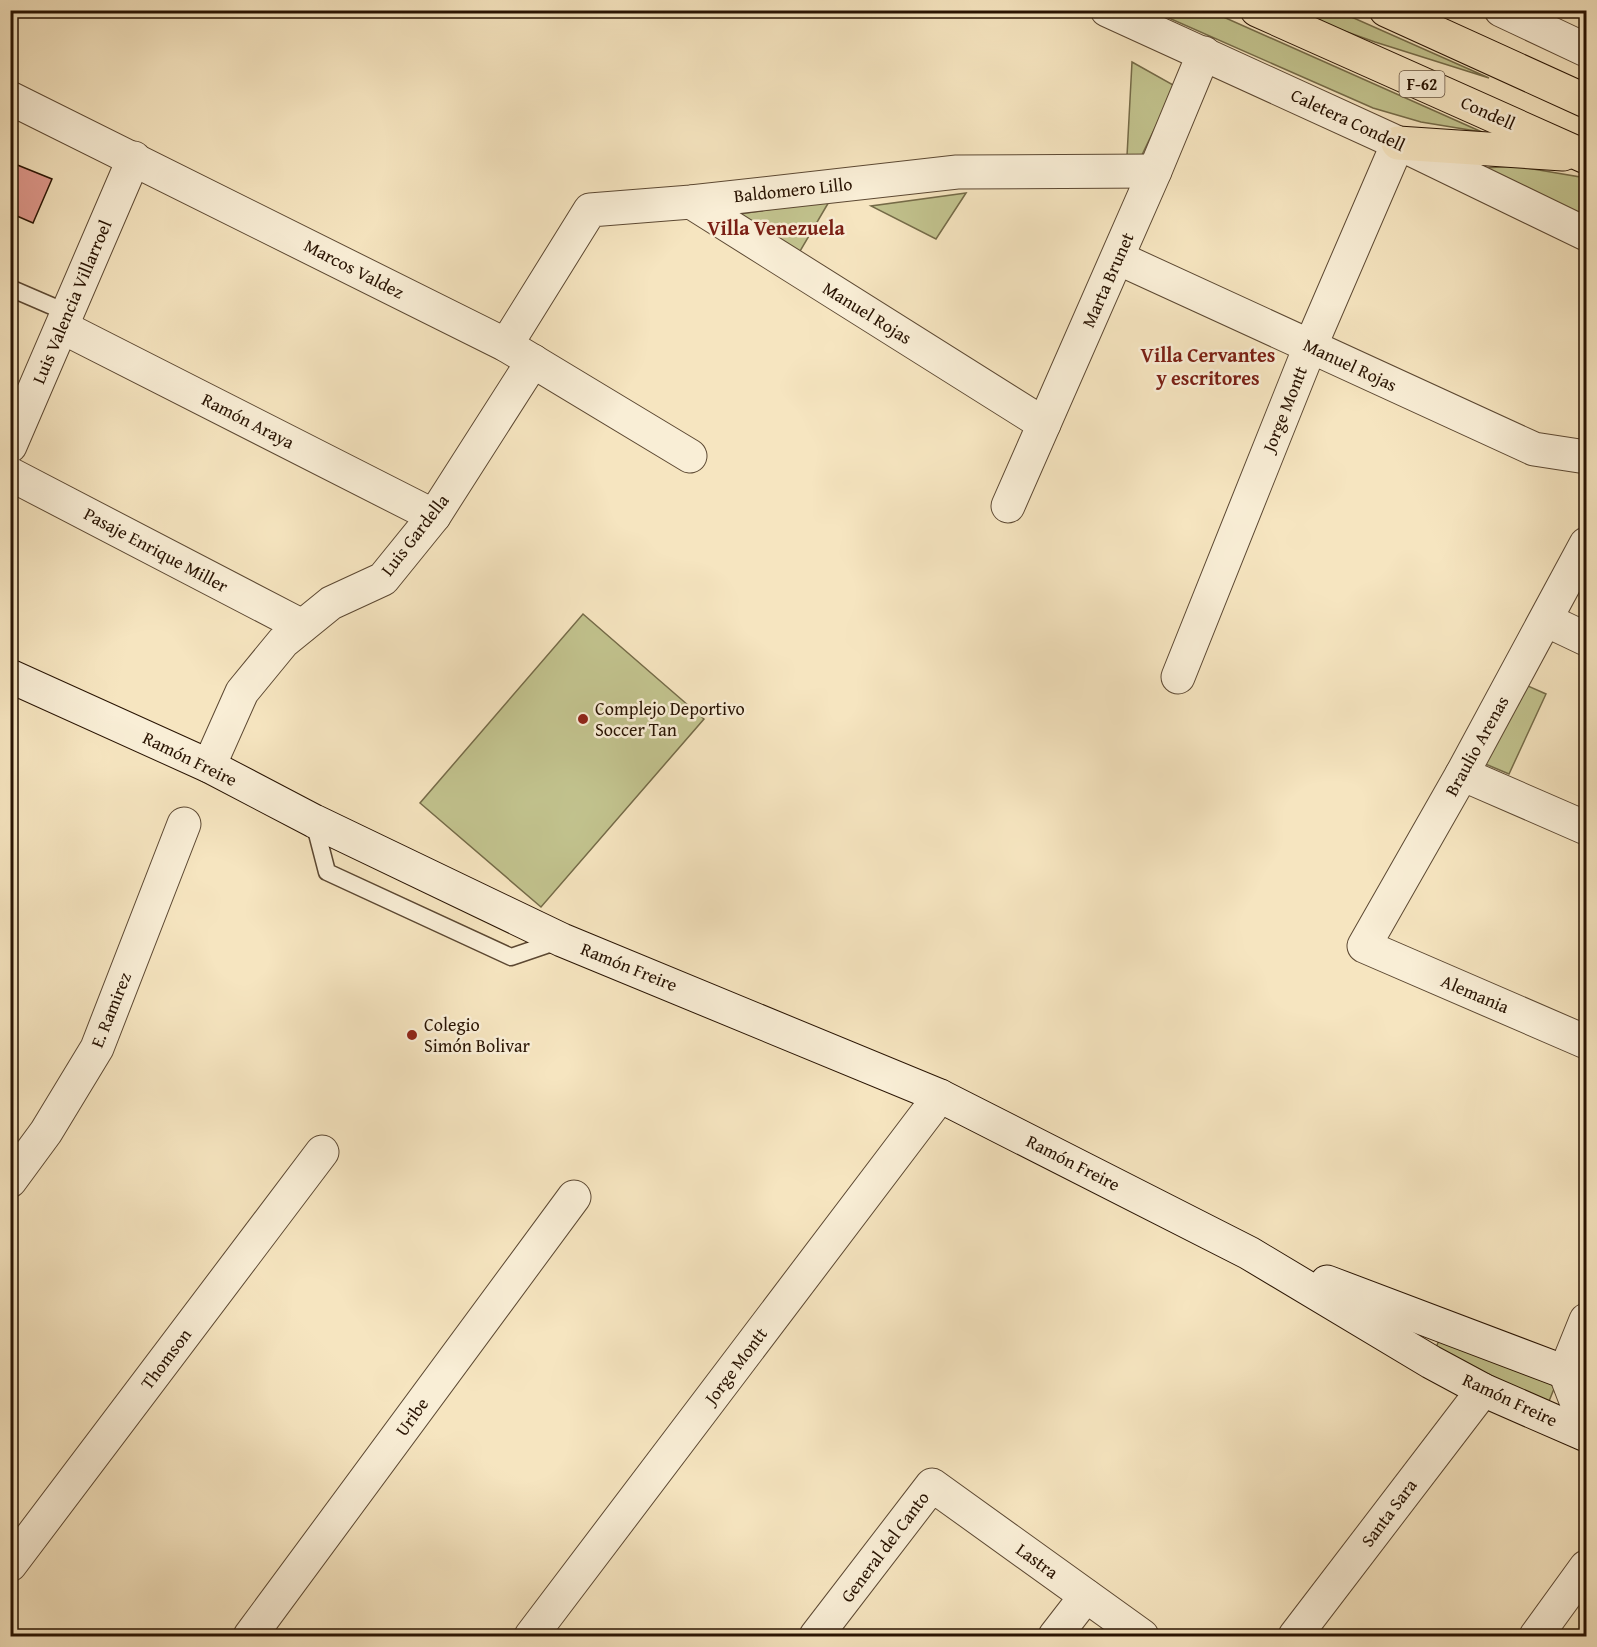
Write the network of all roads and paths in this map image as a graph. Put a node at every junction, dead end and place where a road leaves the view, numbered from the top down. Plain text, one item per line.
1 (1107, 10) edge
2 (1257, 10) edge
3 (1386, 10) edge
4 (1501, 10) edge
5 (1587, 50) edge
6 (1204, 53) junction
7 (10, 98) edge
8 (1587, 101) edge
9 (1398, 143) junction
10 (1585, 156) edge
11 (134, 158) junction
12 (1155, 171) junction
13 (691, 202) junction
14 (1587, 234) edge
15 (1118, 258) junction
16 (10, 288) edge
17 (65, 320) junction
18 (1310, 347) junction
19 (520, 353) junction
20 (1044, 424) junction
21 (10, 446) edge
22 (690, 456) dead end
23 (1587, 457) edge
24 (10, 474) edge
25 (1008, 506) dead end
26 (434, 516) junction
27 (1587, 544) edge
28 (1546, 620) junction
29 (302, 626) junction
30 (1587, 639) edge
31 (10, 676) edge
32 (1178, 677) dead end
33 (209, 766) junction
34 (1462, 774) junction
35 (184, 824) dead end
36 (1587, 828) edge
37 (1364, 946) joint
38 (1587, 1042) edge
39 (940, 1096) junction
40 (322, 1152) dead end
41 (10, 1181) edge
42 (574, 1197) dead end
43 (1250, 1253) junction
44 (1587, 1320) edge
45 (1576, 1376) edge
46 (1484, 1390) junction
47 (1587, 1427) edge
48 (1587, 1435) edge
49 (932, 1485) joint
50 (10, 1565) edge
51 (1587, 1567) edge
52 (1086, 1596) junction
53 (249, 1636) edge
54 (531, 1636) edge
55 (816, 1636) edge
56 (1055, 1636) edge
57 (1142, 1636) edge
58 (1295, 1636) edge
59 (1536, 1636) edge

1 - 6 street, Caletera Condell
2 - 10 main road, Condell / F-62
3 - 8 main road
4 - 5 street
6 - 9 street, Caletera Condell
6 - 12 street, Marta Brunet
7 - 11 street, Marcos Valdez
9 - 10 main road
9 - 14 street, Caletera Condell
9 - 18 street, Jorge Montt
11 - 17 street, Luis Valencia Villarroel
11 - 19 street, Marcos Valdez
12 - 13 street, Baldomero Lillo
12 - 15 street, Marta Brunet
13 - 19 street, Baldomero Lillo
13 - 20 street, Manuel Rojas
15 - 18 street, Manuel Rojas
15 - 20 street, Marta Brunet
16 - 17 lane
17 - 21 street, Luis Valencia Villarroel
17 - 26 street, Ramón Araya
18 - 23 street, Manuel Rojas
18 - 32 street, Jorge Montt
19 - 22 street, Marcos Valdez
19 - 26 street, Luis Gardella
20 - 25 street, Marta Brunet
24 - 29 street, Pasaje Enrique Miller
26 - 29 street, Luis Gardella
27 - 28 street, Braulio Arenas
28 - 30 street
28 - 34 street, Braulio Arenas
29 - 33 street, Luis Gardella
31 - 33 street, Ramón Freire
33 - 39 street, Ramón Freire
34 - 36 street
34 - 37 street, Braulio Arenas
35 - 41 street, E. Ramirez
37 - 38 street, Alemania
39 - 43 street, Ramón Freire
39 - 54 street, Jorge Montt
40 - 50 street, Thomson
42 - 53 street, Uribe
43 - 45 street, Ramón Freire
43 - 46 street, Ramón Freire
44 - 45 street
45 - 47 street
46 - 48 street, Ramón Freire
46 - 58 street, Santa Sara
49 - 52 street, Lastra
49 - 55 street, General del Canto
51 - 59 street
52 - 56 street
52 - 57 street, Lastra

